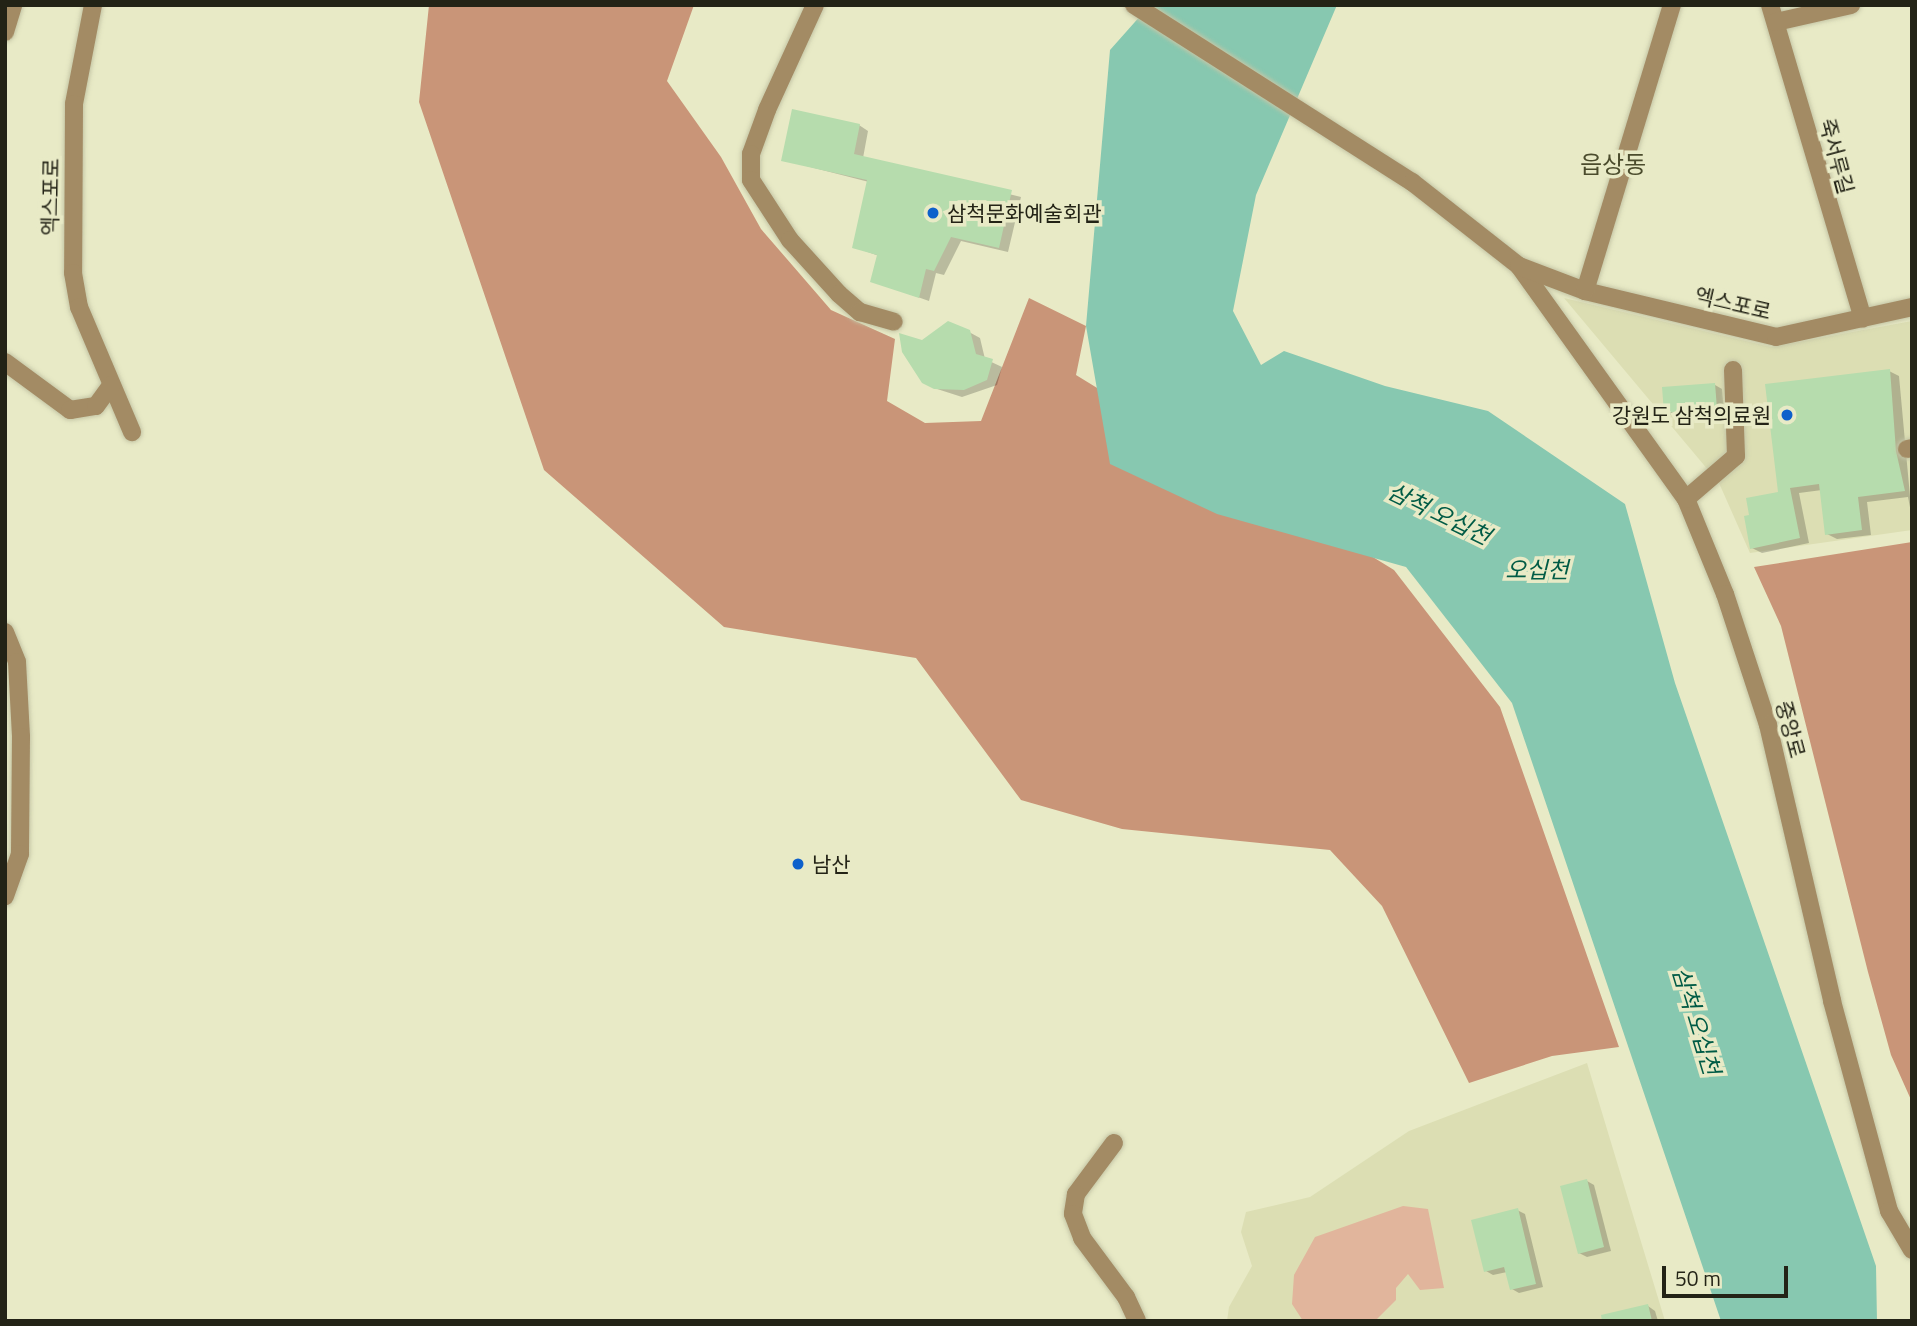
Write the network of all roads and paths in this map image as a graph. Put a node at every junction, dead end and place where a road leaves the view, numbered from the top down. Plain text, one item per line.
1 (13, 5) edge
2 (93, 5) edge
3 (815, 5) edge
4 (1134, 5) edge
5 (1672, 5) edge
6 (1851, 5) edge
7 (1773, 13) edge
8 (5, 32) edge
9 (1519, 266) junction
10 (1585, 291) junction
11 (1912, 307) edge
12 (1863, 319) junction
13 (894, 322) dead end
14 (5, 362) edge
15 (1733, 370) dead end
16 (111, 385) junction
17 (132, 432) dead end
18 (1686, 499) junction
19 (5, 632) edge
20 (5, 896) edge
21 (1114, 1143) dead end
22 (1912, 1250) edge
23 (1137, 1321) edge

1 - 8 street
2 - 16 street, 엑스포로
3 - 13 street
4 - 9 street
5 - 10 street
6 - 7 street
7 - 12 street, 죽서루길
9 - 10 street, 엑스포로
9 - 18 street, 중앙로
10 - 12 street, 엑스포로
11 - 12 street, 엑스포로
14 - 16 street
15 - 18 street
16 - 17 street, 엑스포로
18 - 22 street, 중앙로
19 - 20 street
21 - 23 street

